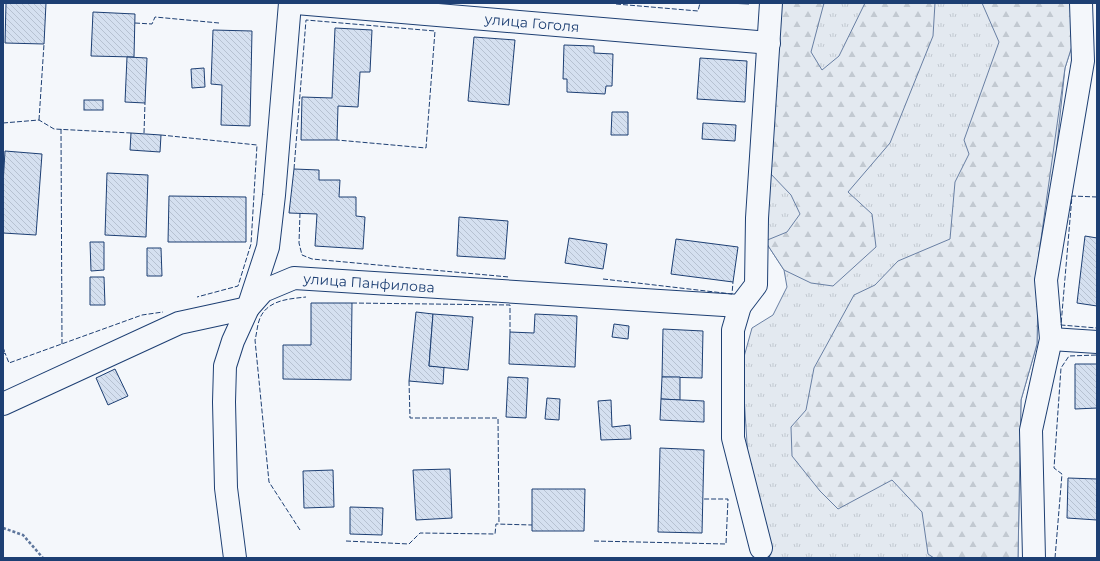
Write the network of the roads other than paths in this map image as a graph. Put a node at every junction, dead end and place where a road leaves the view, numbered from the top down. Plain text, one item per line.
1 (290, 3) edge
2 (296, 3) edge
3 (771, 3) edge
4 (1081, 3) edge
5 (769, 43) junction
6 (1090, 61) edge
7 (740, 306) junction
8 (248, 308) junction
9 (1051, 338) junction
10 (1097, 342) edge
11 (3, 404) edge
12 (761, 548) dead end
13 (235, 558) edge
14 (1034, 558) edge

1 - 8 street
2 - 5 street, улица Гоголя
3 - 5 street
4 - 6 street
5 - 7 street
6 - 9 street
7 - 8 street, улица Панфилова
7 - 12 street
8 - 11 street
8 - 13 street
9 - 10 street
9 - 14 street

